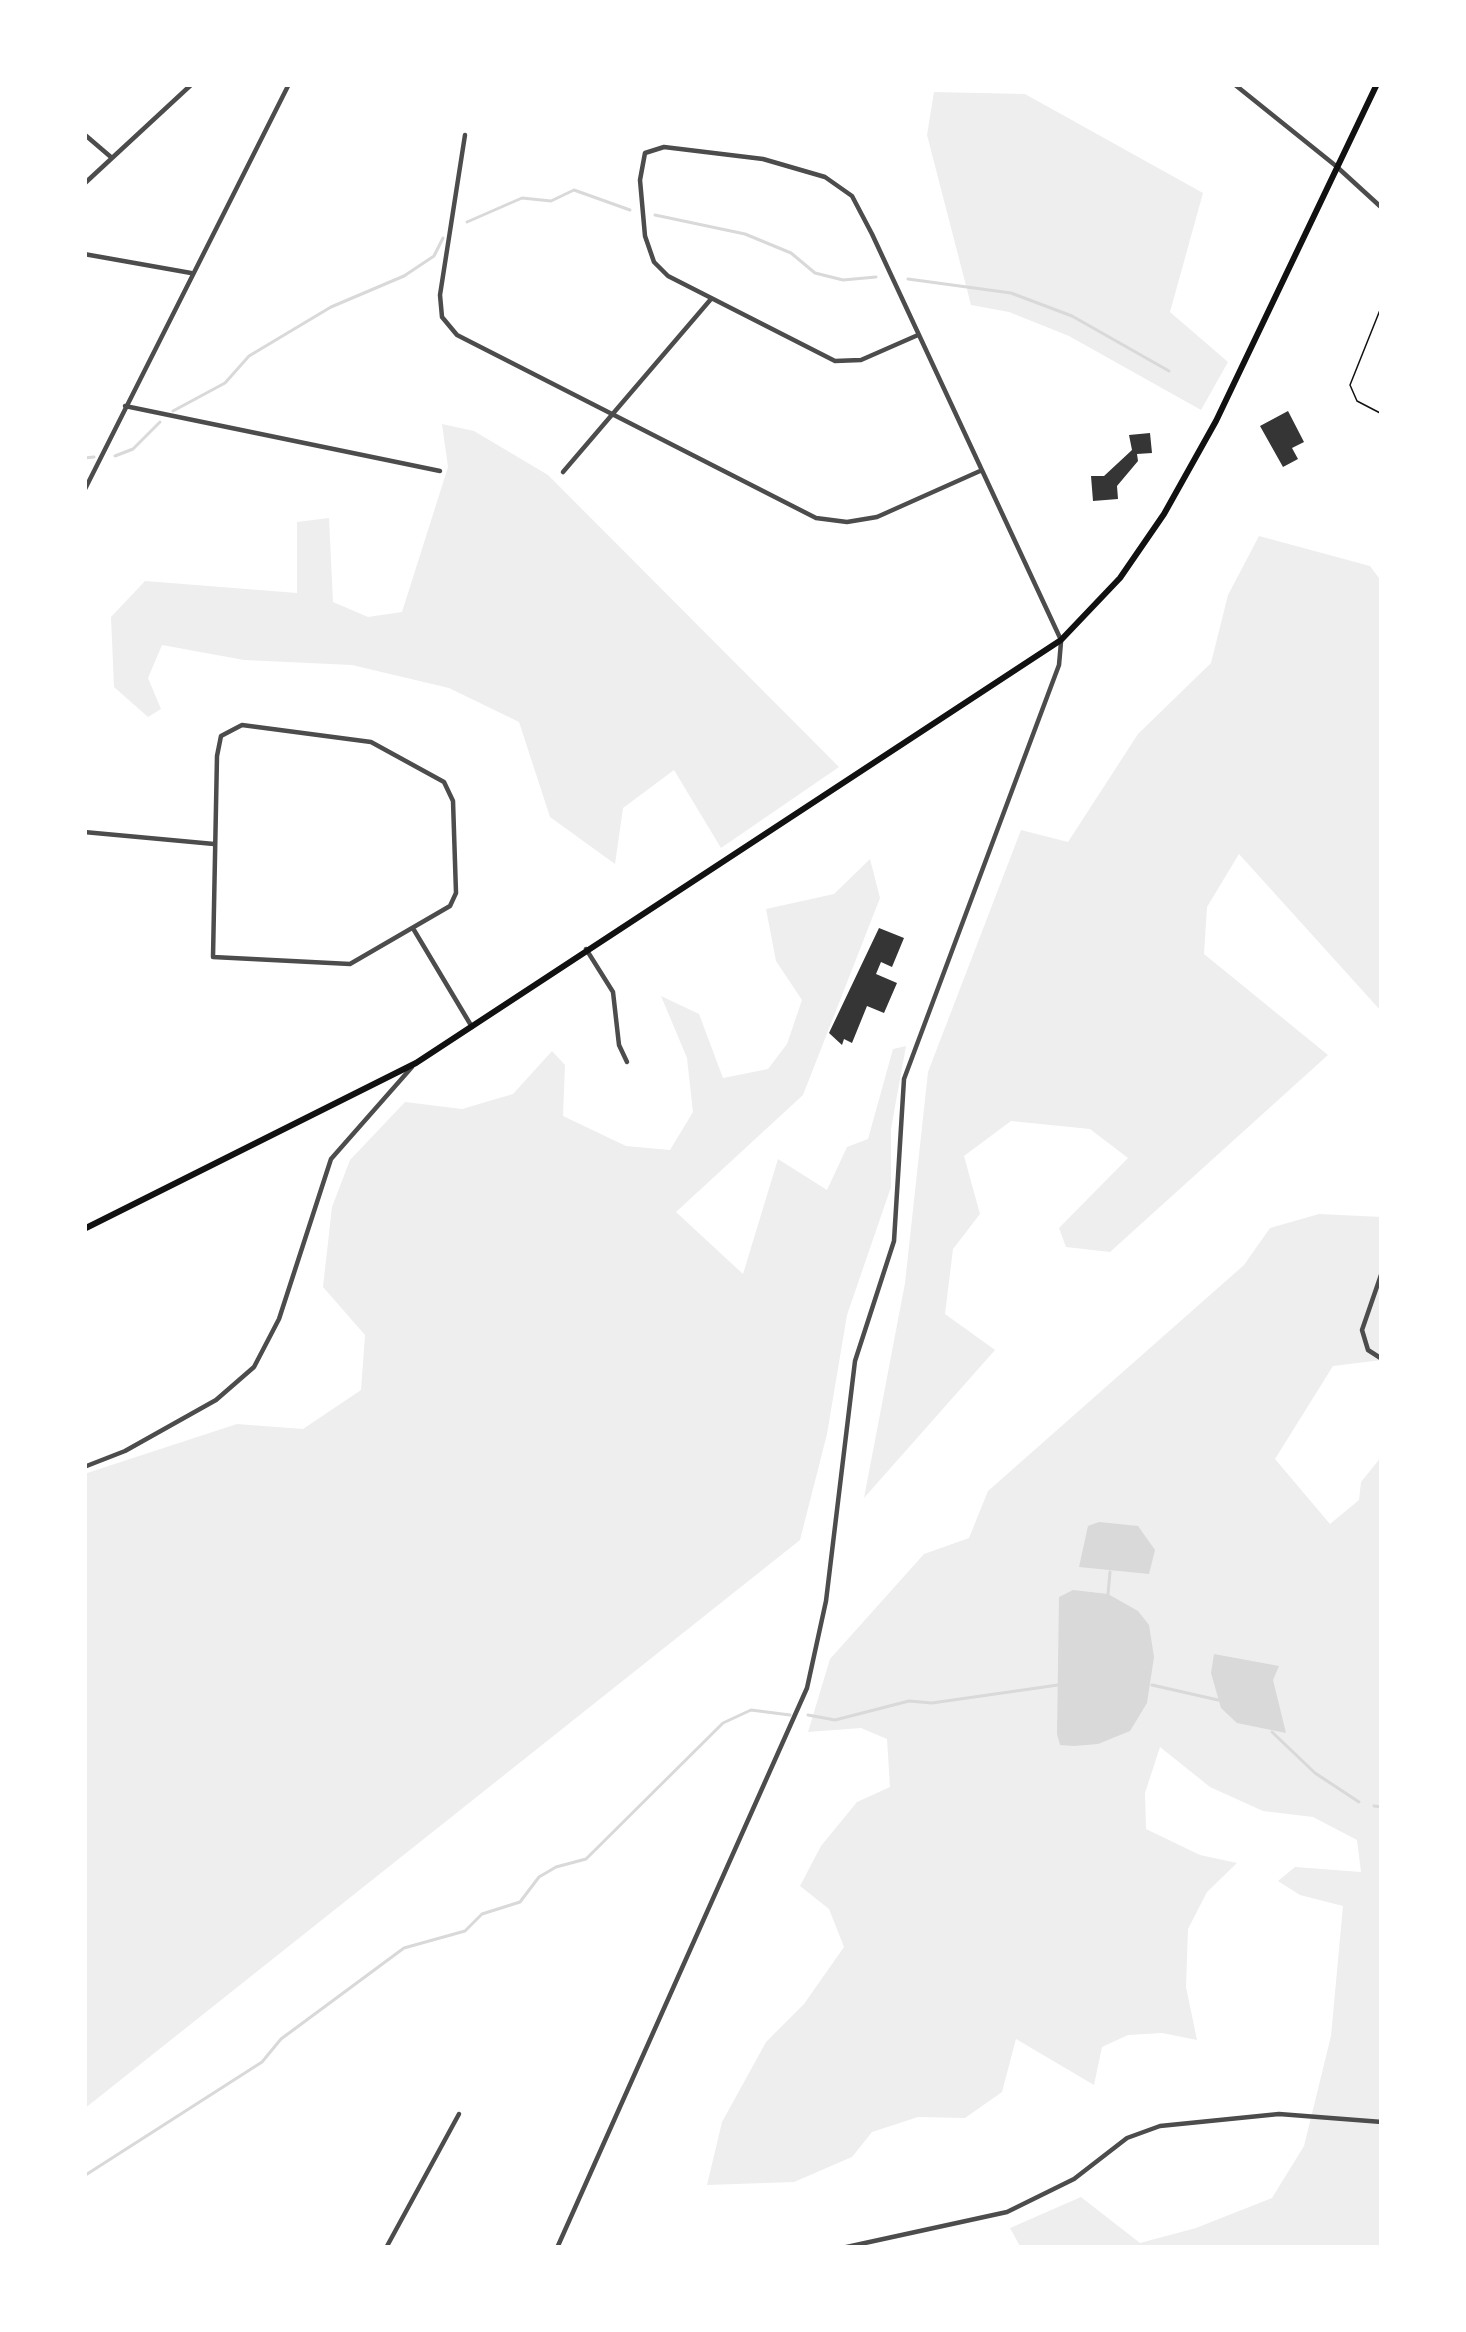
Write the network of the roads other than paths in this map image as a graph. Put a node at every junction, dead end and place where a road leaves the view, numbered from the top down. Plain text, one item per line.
1 (192, 84) edge
2 (289, 84) edge
3 (1234, 84) edge
4 (1377, 84) edge
5 (84, 134) edge
6 (465, 135) dead end
7 (112, 158) junction
8 (1336, 166) junction
9 (84, 184) edge
10 (1382, 208) edge
11 (84, 254) edge
12 (190, 274) junction
13 (711, 299) junction
14 (918, 335) junction
15 (124, 406) junction
16 (613, 418) junction
17 (440, 471) dead end
18 (980, 471) junction
19 (563, 472) dead end
20 (84, 491) edge
21 (1061, 640) junction
22 (84, 832) edge
23 (214, 844) junction
24 (414, 930) junction
25 (586, 950) junction
26 (472, 1027) junction
27 (627, 1062) dead end
28 (416, 1063) junction
29 (84, 1228) edge
30 (1382, 1273) edge
31 (1382, 1359) edge
32 (84, 1467) edge
33 (459, 2114) dead end
34 (1382, 2122) edge
35 (386, 2248) edge
36 (558, 2248) edge
37 (842, 2248) edge

1 - 7 street
2 - 12 street
3 - 8 street
4 - 8 main road
5 - 7 street
6 - 16 street
7 - 9 street
8 - 10 street
8 - 21 main road
11 - 12 street
12 - 15 street
13 - 14 street
13 - 14 street
13 - 16 street
14 - 18 street
15 - 17 street
15 - 20 street
16 - 18 street
16 - 19 street
18 - 21 street
21 - 25 main road
21 - 36 street
22 - 23 street
23 - 24 street
23 - 24 street
24 - 26 street
25 - 26 main road
25 - 27 street
26 - 28 main road
28 - 29 main road
28 - 32 street
30 - 31 street
33 - 35 street
34 - 37 street

